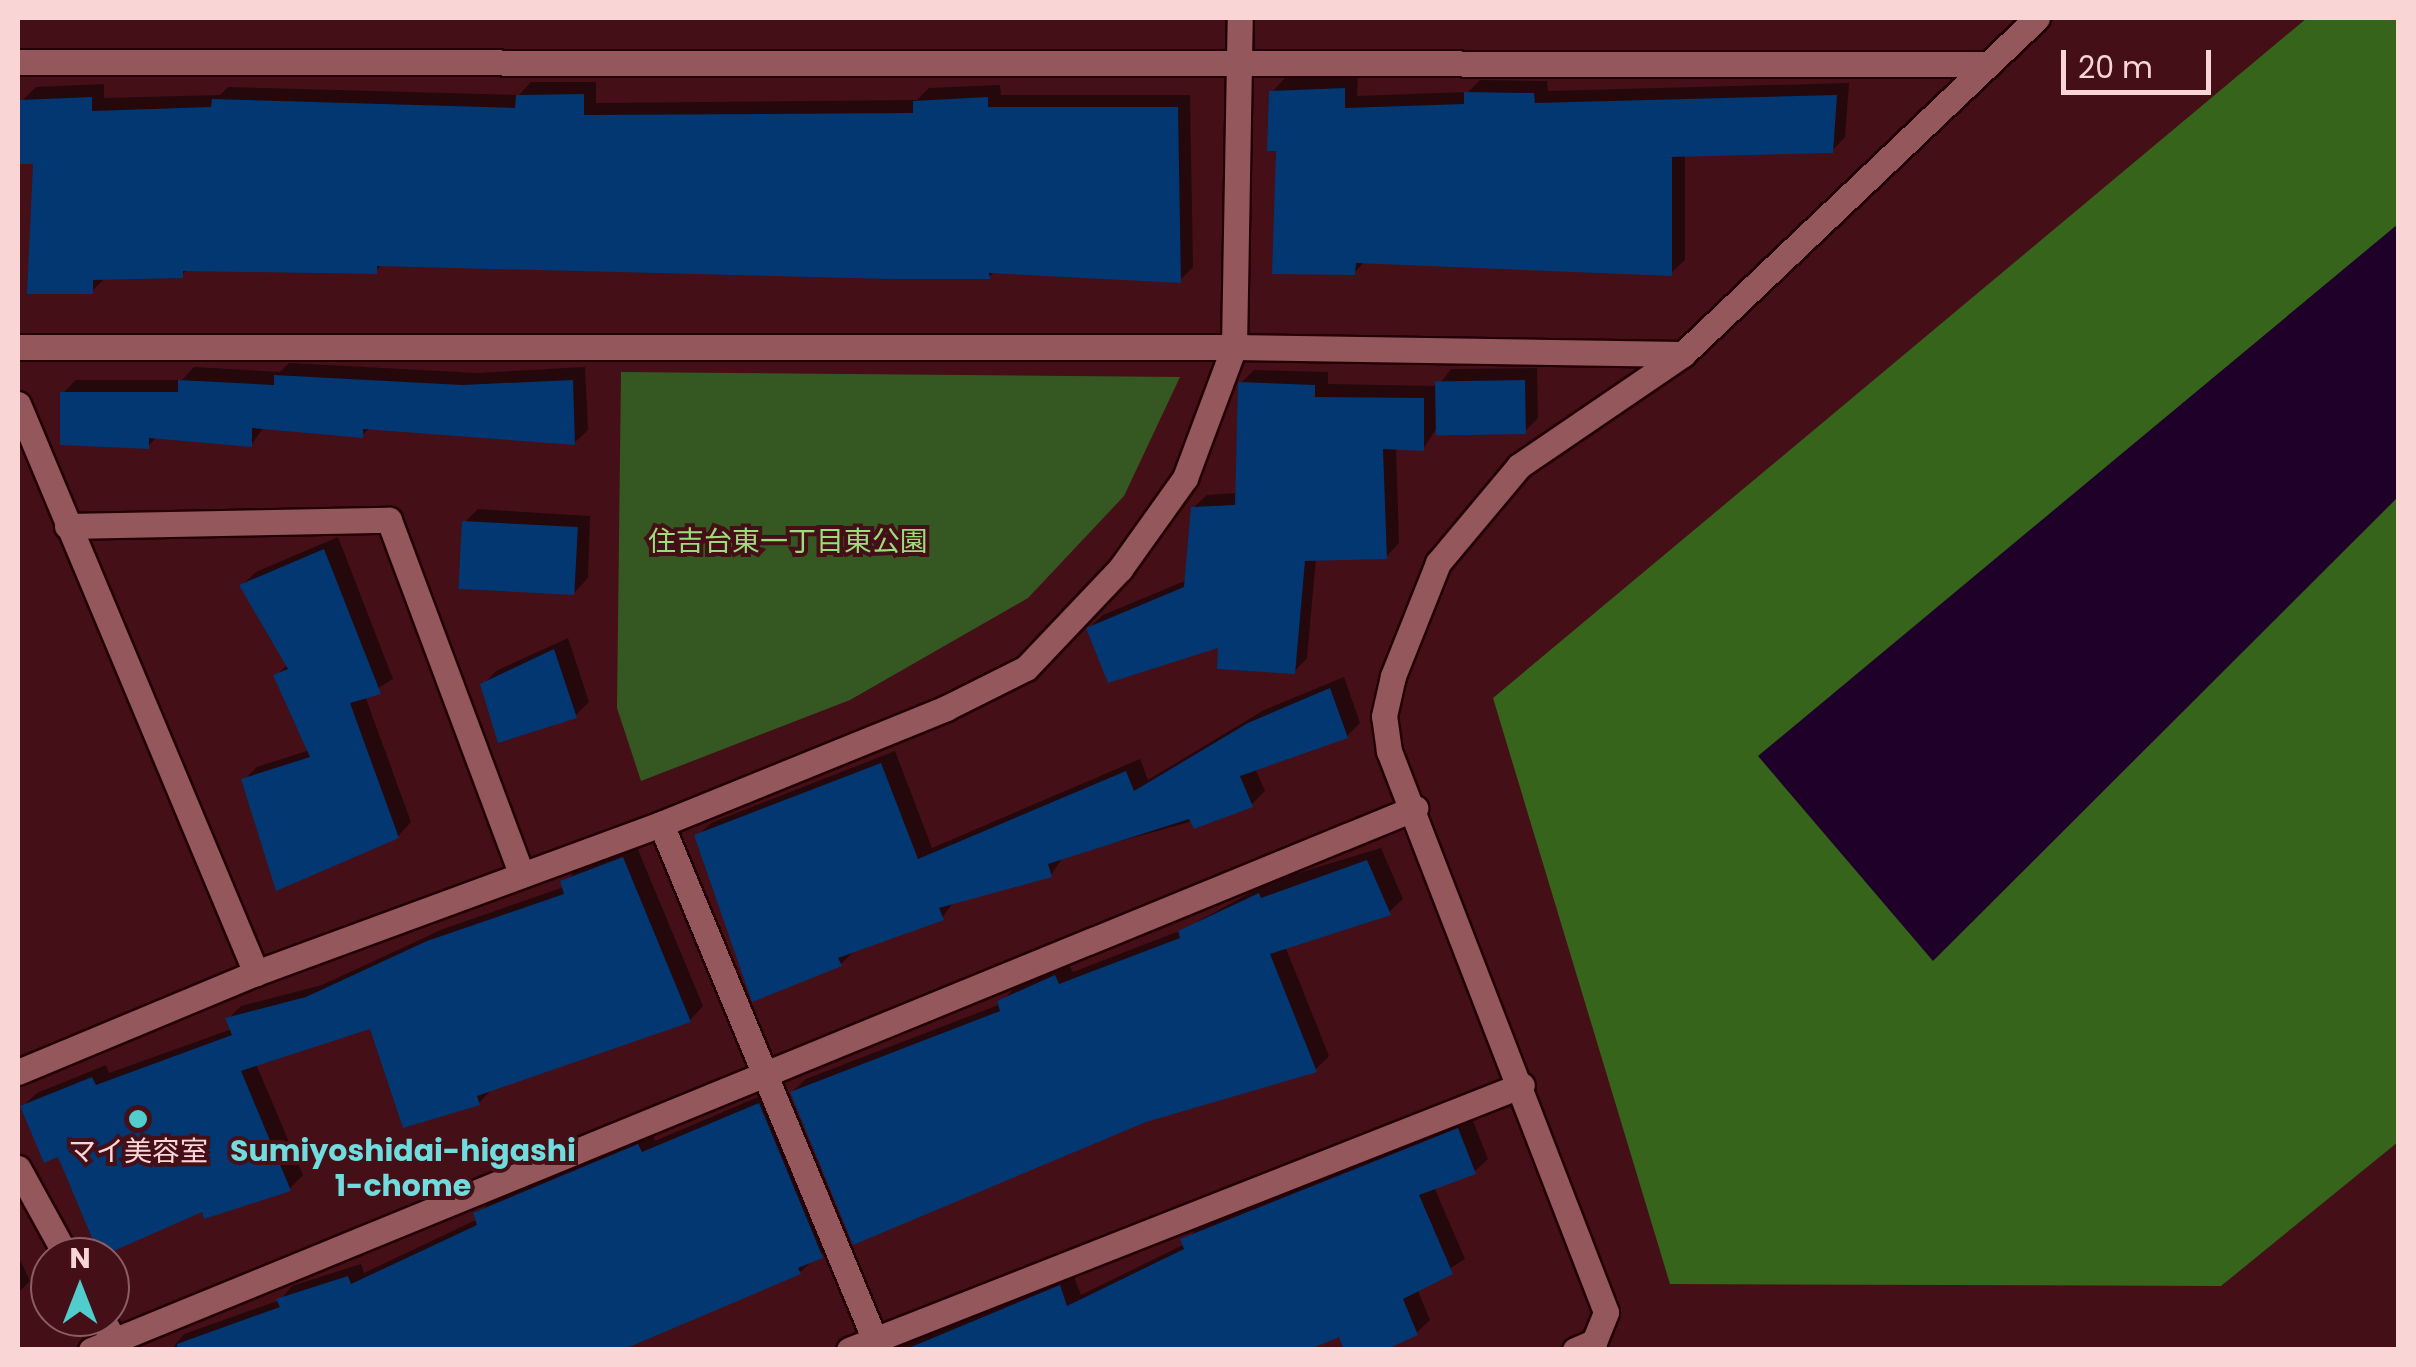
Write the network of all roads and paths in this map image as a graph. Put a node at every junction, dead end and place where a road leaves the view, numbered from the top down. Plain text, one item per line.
1 (1240, 18) edge
2 (2037, 18) edge
3 (18, 62) edge
4 (1239, 63) junction
5 (1988, 64) junction
6 (18, 347) edge
7 (1234, 347) junction
8 (1683, 354) junction
9 (18, 404) edge
10 (67, 526) junction
11 (1415, 808) junction
12 (661, 824) junction
13 (522, 876) junction
14 (256, 973) junction
15 (18, 1072) edge
16 (766, 1073) junction
17 (1522, 1085) junction
18 (18, 1168) edge
19 (56, 1237) edge
20 (877, 1344) edge
21 (108, 1346) edge
22 (848, 1350) edge
23 (1575, 1350) edge

1 - 4 street
2 - 5 street
3 - 4 street
4 - 5 street
4 - 7 street
5 - 8 street
6 - 7 street
7 - 8 street
7 - 12 street
8 - 11 street
9 - 10 street
10 - 13 street
10 - 14 street
11 - 16 street
11 - 17 street
12 - 13 street
12 - 16 street
13 - 14 street
14 - 15 street
16 - 20 street
16 - 21 street
17 - 20 street
17 - 23 street
18 - 19 street
20 - 22 street

